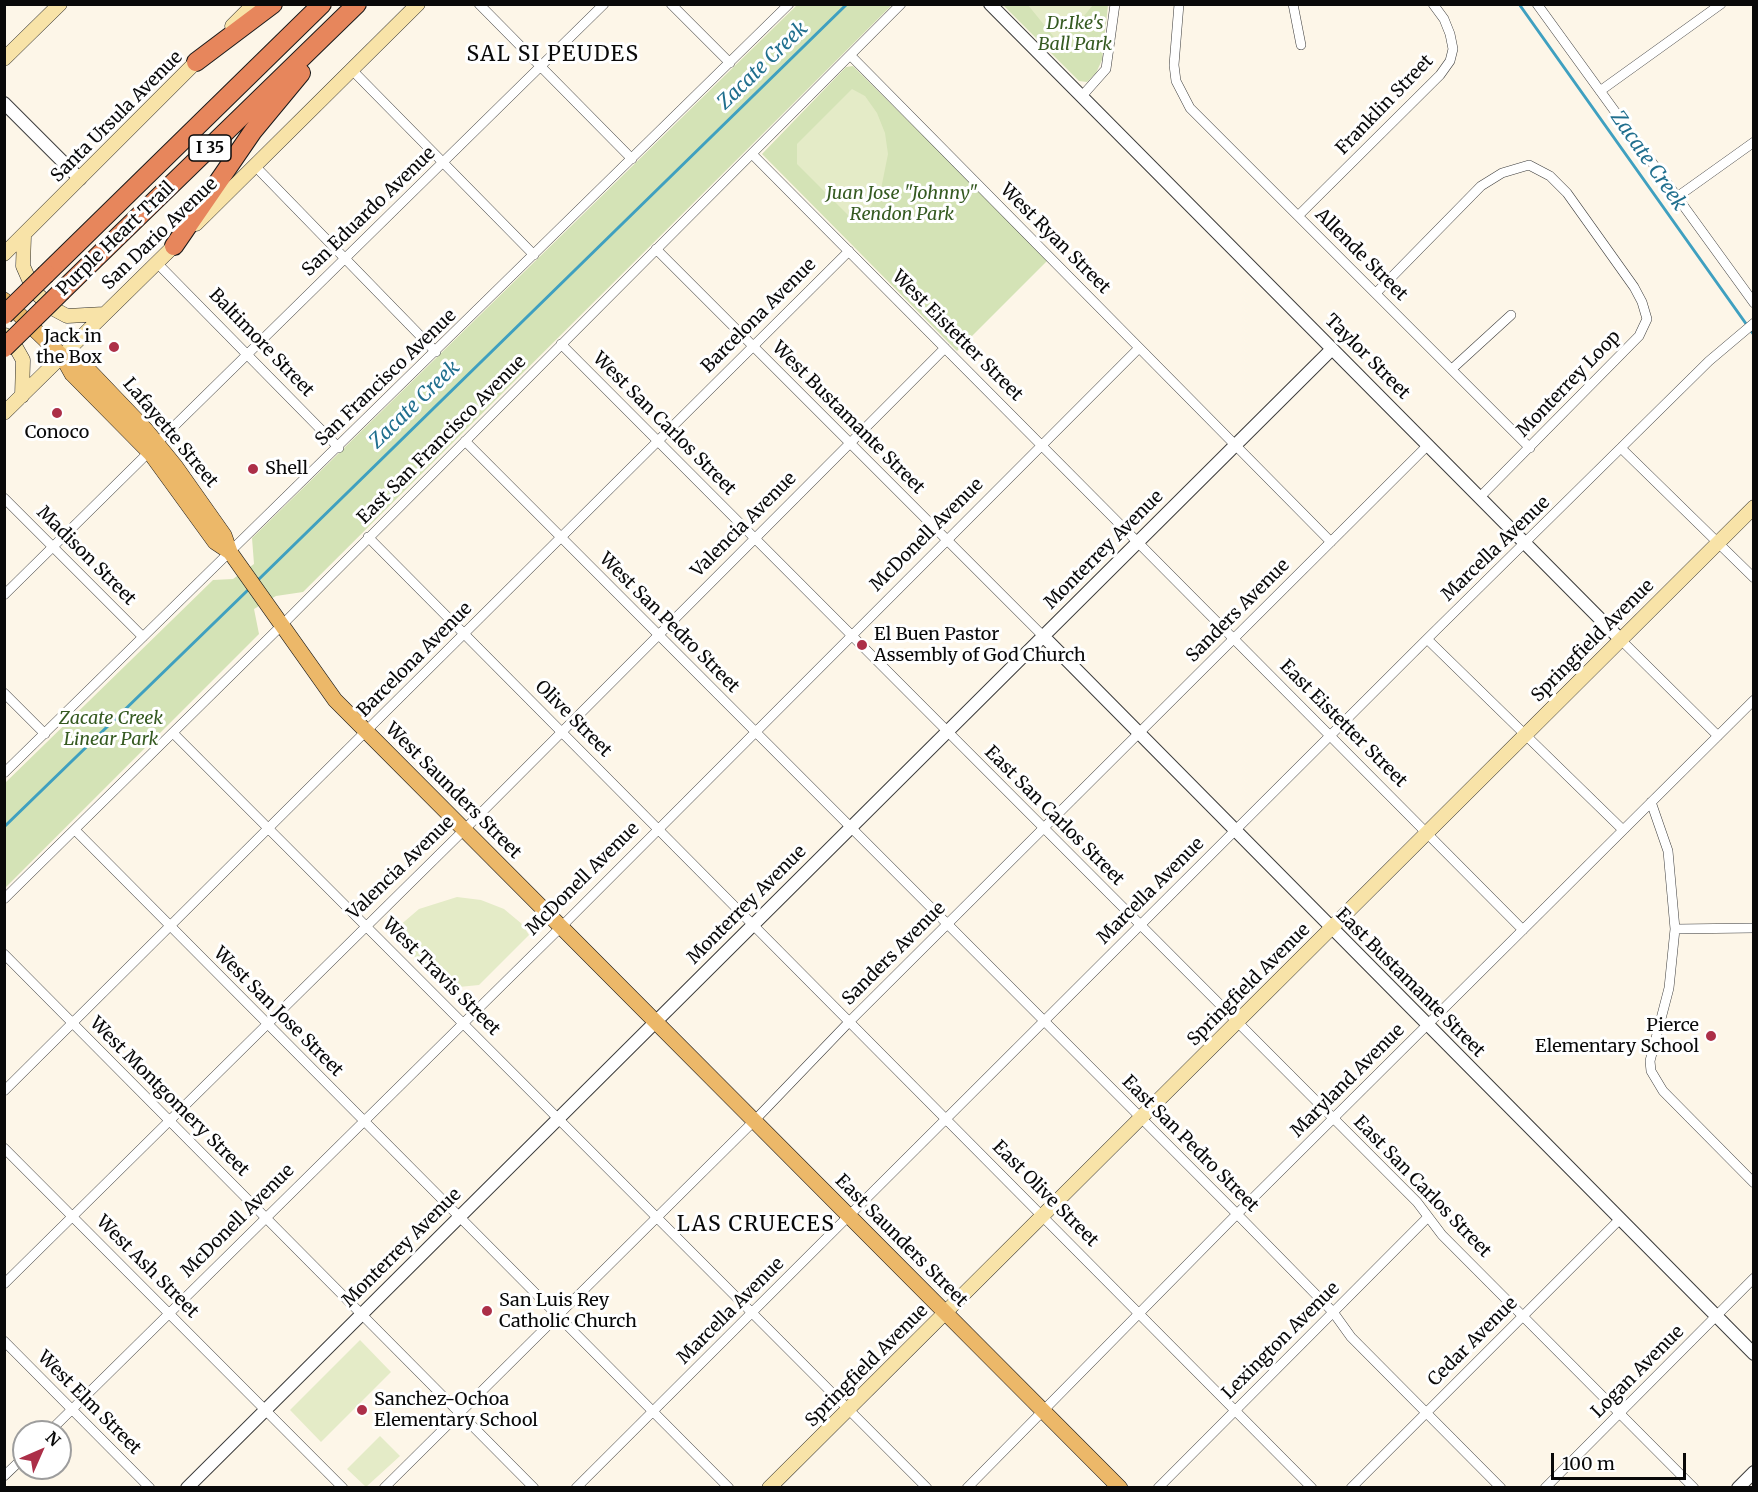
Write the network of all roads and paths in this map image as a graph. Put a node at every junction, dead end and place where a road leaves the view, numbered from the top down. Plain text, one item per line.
1 (60, 4) edge
2 (254, 4) edge
3 (273, 4) edge
4 (322, 4) edge
5 (359, 4) edge
6 (418, 4) edge
7 (479, 4) edge
8 (604, 4) edge
9 (671, 4) edge
10 (789, 4) edge
11 (901, 4) edge
12 (990, 4) edge
13 (1115, 4) edge
14 (1179, 4) edge
15 (1293, 4) edge
16 (1433, 4) edge
17 (1537, 4) edge
18 (1721, 4) edge
19 (1301, 45) dead end
20 (851, 56) junction
21 (4, 60) edge
22 (196, 62) junction
23 (730, 63) junction
24 (540, 67) junction
25 (352, 70) junction
26 (1600, 91) junction
27 (1082, 96) junction
28 (4, 103) edge
29 (1754, 142) edge
30 (752, 154) junction
31 (632, 159) junction
32 (442, 163) junction
33 (255, 166) junction
34 (80, 179) junction
35 (1677, 197) junction
36 (1298, 216) junction
37 (24, 236) junction
38 (174, 246) junction
39 (656, 249) junction
40 (849, 251) junction
41 (4, 254) edge
42 (534, 255) junction
43 (345, 258) junction
44 (157, 263) junction
45 (1376, 293) junction
46 (4, 300) edge
47 (1754, 303) edge
48 (104, 314) junction
49 (4, 315) edge
50 (1511, 315) dead end
51 (1754, 323) edge
52 (4, 335) edge
53 (561, 344) junction
54 (753, 346) junction
55 (4, 348) edge
56 (945, 348) junction
57 (1139, 348) junction
58 (1332, 348) junction
59 (436, 352) junction
60 (247, 354) junction
61 (62, 356) junction
62 (1453, 368) junction
63 (22, 396) junction
64 (4, 413) edge
65 (465, 441) junction
66 (657, 441) junction
67 (850, 443) junction
68 (1042, 444) junction
69 (1235, 445) junction
70 (1428, 445) junction
71 (153, 448) junction
72 (339, 448) junction
73 (1530, 448) junction
74 (1622, 448) junction
75 (1480, 497) junction
76 (4, 498) edge
77 (1754, 507) edge
78 (368, 537) junction
79 (561, 537) junction
80 (754, 538) junction
81 (946, 540) junction
82 (1138, 542) junction
83 (1331, 542) junction
84 (1718, 542) junction
85 (1525, 543) junction
86 (53, 546) junction
87 (230, 552) junction
88 (244, 572) joint
89 (1754, 578) edge
90 (4, 595) edge
91 (281, 626) junction
92 (465, 633) junction
93 (657, 634) junction
94 (850, 635) junction
95 (1043, 636) junction
96 (143, 637) junction
97 (1234, 638) junction
98 (1427, 639) junction
99 (1620, 639) junction
100 (4, 693) edge
101 (1754, 700) edge
102 (561, 730) junction
103 (754, 731) junction
104 (367, 732) junction
105 (946, 732) junction
106 (173, 733) junction
107 (45, 734) junction
108 (1139, 734) junction
109 (1330, 735) junction
110 (1524, 735) junction
111 (1718, 736) junction
112 (4, 773) edge
113 (1651, 802) junction
114 (657, 827) junction
115 (850, 828) junction
116 (269, 829) junction
117 (1043, 829) junction
118 (75, 830) junction
119 (464, 830) junction
120 (1623, 830) junction
121 (1234, 831) junction
122 (1427, 832) junction
123 (4, 899) edge
124 (753, 924) junction
125 (947, 924) junction
126 (366, 925) junction
127 (1140, 925) junction
128 (171, 927) junction
129 (561, 927) junction
130 (1330, 928) junction
131 (1754, 928) edge
132 (1675, 929) junction
133 (1523, 930) junction
134 (4, 954) edge
135 (462, 1021) junction
136 (850, 1021) junction
137 (1044, 1021) junction
138 (656, 1022) junction
139 (1236, 1022) junction
140 (73, 1023) junction
141 (267, 1023) junction
142 (1427, 1026) junction
143 (4, 1091) edge
144 (559, 1118) junction
145 (947, 1118) junction
146 (1141, 1118) junction
147 (1333, 1119) junction
148 (169, 1120) junction
149 (363, 1120) junction
150 (754, 1121) junction
151 (4, 1148) edge
152 (1754, 1183) edge
153 (1237, 1214) junction
154 (72, 1216) junction
155 (1043, 1216) junction
156 (266, 1217) junction
157 (459, 1217) junction
158 (657, 1217) junction
159 (850, 1217) junction
160 (1428, 1217) junction
161 (1620, 1219) junction
162 (1754, 1278) edge
163 (4, 1284) edge
164 (1139, 1312) junction
165 (1333, 1312) junction
166 (169, 1313) junction
167 (753, 1313) junction
168 (946, 1313) junction
169 (362, 1314) junction
170 (1523, 1315) junction
171 (556, 1317) junction
172 (1717, 1317) junction
173 (4, 1341) edge
174 (1754, 1354) edge
175 (850, 1407) junction
176 (72, 1409) junction
177 (1042, 1409) junction
178 (265, 1410) junction
179 (1235, 1410) junction
180 (652, 1412) junction
181 (1426, 1412) junction
182 (460, 1413) junction
183 (1620, 1413) junction
184 (61, 1420) edge
185 (1754, 1472) edge
186 (150, 1488) edge
187 (187, 1488) edge
188 (343, 1488) edge
189 (384, 1488) edge
190 (534, 1488) edge
191 (576, 1488) edge
192 (729, 1488) edge
193 (770, 1488) edge
194 (927, 1488) edge
195 (967, 1488) edge
196 (1120, 1488) edge
197 (1158, 1488) edge
198 (1312, 1488) edge
199 (1351, 1488) edge
200 (1501, 1488) edge
201 (1545, 1488) edge
202 (1694, 1488) edge
203 (1738, 1488) edge

1 - 21 main road
2 - 22 main road, Santa Ursula Avenue
3 - 22 highway
4 - 49 highway, Purple Heart Trail / I 35, bridge
5 - 38 highway
5 - 55 highway, Purple Heart Trail / I 35, bridge
6 - 25 main road, San Dario Avenue
7 - 24 street
8 - 24 street, San Eduardo Avenue
9 - 23 street
10 - 23 street, San Francisco Avenue
11 - 20 street, East San Francisco Avenue
12 - 27 street, Taylor Street
13 - 27 street
14 - 36 street, Allende Street
15 - 19 street
16 - 36 street, Franklin Street
17 - 26 street
18 - 26 street
20 - 30 street, East San Francisco Avenue
20 - 57 street, West Ryan Street
22 - 34 main road, Santa Ursula Avenue
23 - 31 street, San Francisco Avenue
24 - 31 street
24 - 32 street, San Eduardo Avenue
25 - 32 street
25 - 33 main road, San Dario Avenue
26 - 35 street
27 - 58 street, Taylor Street
28 - 34 street
29 - 35 street
30 - 39 street, East San Francisco Avenue
30 - 40 street, West Eistetter Street
31 - 42 street, San Francisco Avenue
32 - 42 street
32 - 43 street, San Eduardo Avenue
33 - 38 main road, San Dario Avenue
33 - 43 street
34 - 37 main road, Santa Ursula Avenue
35 - 47 street
36 - 45 street, Allende Street
37 - 41 main road, Santa Ursula Avenue
37 - 48 main road
38 - 44 main road, San Dario Avenue
39 - 53 street, East San Francisco Avenue
39 - 54 street, West Bustamante Street
40 - 54 street, Barcelona Avenue
40 - 56 street, West Eistetter Street
42 - 59 street, San Francisco Avenue
43 - 59 street
43 - 60 street, San Eduardo Avenue
44 - 48 main road, San Dario Avenue
44 - 60 street, Baltimore Street
45 - 62 street, Allende Street
45 - 73 street, Monterrey Loop
46 - 61 main road, Lafayette Street
48 - 61 main road, San Dario Avenue
50 - 62 street
51 - 74 street, Marcella Avenue
52 - 63 main road
53 - 65 street, East San Francisco Avenue
53 - 66 street, West San Carlos Street
54 - 66 street, Barcelona Avenue
54 - 67 street, West Bustamante Street
56 - 67 street, Valencia Avenue
56 - 68 street, West Eistetter Street
57 - 68 street, McDonell Avenue
57 - 69 street, West Ryan Street
58 - 69 street, Monterrey Avenue
58 - 70 street, Taylor Street
59 - 72 street, San Francisco Avenue
60 - 71 street, San Eduardo Avenue
60 - 72 street, Baltimore Street
61 - 63 main road, San Dario Avenue
61 - 71 main road, Lafayette Street
62 - 73 street, Allende Street
63 - 64 main road, San Dario Avenue
65 - 78 street, East San Francisco Avenue
65 - 79 street, West San Pedro Street
66 - 79 street, Barcelona Avenue
66 - 80 street, West San Carlos Street
67 - 80 street, Valencia Avenue
67 - 81 street, West Bustamante Street
68 - 81 street, McDonell Avenue
68 - 82 street, West Eistetter Street
69 - 82 street, Monterrey Avenue
69 - 83 street, West Ryan Street
70 - 75 street, Taylor Street
70 - 83 street, Sanders Avenue
71 - 86 street, San Eduardo Avenue
71 - 87 main road, Lafayette Street
72 - 87 street, San Francisco Avenue
73 - 75 street, Monterrey Loop
74 - 84 street
74 - 85 street, Marcella Avenue
75 - 85 street, Taylor Street
76 - 86 street, Madison Street
77 - 84 main road, Springfield Avenue
78 - 91 street, East San Francisco Avenue
78 - 92 street, Olive Street
79 - 92 street, Barcelona Avenue
79 - 93 street, West San Pedro Street
80 - 93 street, Valencia Avenue
80 - 94 street, West San Carlos Street
81 - 94 street, McDonell Avenue
81 - 95 street, West Bustamante Street
82 - 95 street, Monterrey Avenue
82 - 97 street, East Eistetter Street
83 - 97 street, Sanders Avenue
84 - 89 street
84 - 99 main road, Springfield Avenue
85 - 98 street, Marcella Avenue
85 - 99 street, Taylor Street
86 - 90 street, San Eduardo Avenue
86 - 96 street, Madison Street
87 - 88 main road, Lafayette Street
87 - 96 street, San Francisco Avenue
88 - 91 main road, West Saunders Street
91 - 104 main road, West Saunders Street
91 - 106 street, East San Francisco Avenue
92 - 102 street, Olive Street
92 - 104 street, Barcelona Avenue
93 - 102 street, Valencia Avenue
93 - 103 street, West San Pedro Street
94 - 103 street, McDonell Avenue
94 - 105 street, West San Carlos Street
95 - 105 street, Monterrey Avenue
95 - 108 street, East Bustamante Street
96 - 107 street, San Francisco Avenue
97 - 108 street, Sanders Avenue
97 - 109 street, East Eistetter Street
98 - 109 street, Marcella Avenue
98 - 110 street
99 - 110 main road, Springfield Avenue
99 - 111 street, Taylor Street
100 - 107 street
101 - 111 street, Maryland Avenue
102 - 114 street, Olive Street
102 - 119 street, Valencia Avenue
103 - 114 street, McDonell Avenue
103 - 115 street, West San Pedro Street
104 - 116 street, Barcelona Avenue
104 - 119 main road, West Saunders Street
105 - 115 street, Monterrey Avenue
105 - 117 street, East San Carlos Street
106 - 116 street, West Travis Street
106 - 118 street, East San Francisco Avenue
107 - 112 street, San Francisco Avenue
108 - 117 street, Sanders Avenue
108 - 121 street, East Bustamante Street
109 - 121 street, Marcella Avenue
109 - 122 street, East Eistetter Street
110 - 120 street
110 - 122 main road, Springfield Avenue
111 - 113 street, Maryland Avenue
113 - 120 street, Maryland Avenue
113 - 132 street
114 - 124 street, Olive Street
114 - 129 street, McDonell Avenue
115 - 124 street, Monterrey Avenue
115 - 125 street, East San Pedro Street
116 - 126 street, West Travis Street
116 - 128 street, Barcelona Avenue
117 - 125 street, Sanders Avenue
117 - 127 street, East San Carlos Street
118 - 123 street, East San Francisco Avenue
118 - 128 street, West San Jose Street
119 - 126 street, Valencia Avenue
119 - 129 main road, West Saunders Street
120 - 133 street, Maryland Avenue
121 - 127 street, Marcella Avenue
121 - 130 street, East Bustamante Street
122 - 130 main road, Springfield Avenue
122 - 133 street, East Eistetter Street
124 - 136 street, East Olive Street
124 - 138 street, Monterrey Avenue
125 - 136 street, Sanders Avenue
125 - 137 street, East San Pedro Street
126 - 135 street, West Travis Street
126 - 141 street, Valencia Avenue
127 - 137 street, Marcella Avenue
127 - 139 street, East San Carlos Street
128 - 140 street, Barcelona Avenue
128 - 141 street, West San Jose Street
129 - 135 street, McDonell Avenue
129 - 138 main road, West Saunders Street
130 - 139 main road, Springfield Avenue
130 - 142 street, East Bustamante Street
131 - 132 street
132 - 152 street
133 - 142 street, Maryland Avenue
134 - 140 street, West Montgomery Street
135 - 144 street, West Travis Street
135 - 149 street, McDonell Avenue
136 - 145 street, East Olive Street
136 - 150 street, Sanders Avenue
137 - 145 street, Marcella Avenue
137 - 146 street, East San Pedro Street
138 - 144 street, Monterrey Avenue
138 - 150 main road, East Saunders Street
139 - 146 main road, Springfield Avenue
139 - 147 street, East San Carlos Street
140 - 143 street, Barcelona Avenue
140 - 148 street, West Montgomery Street
141 - 148 street, Valencia Avenue
141 - 149 street, West San Jose Street
142 - 147 street, Maryland Avenue
142 - 161 street, East Bustamante Street
144 - 157 street, Monterrey Avenue
144 - 158 street, West Travis Street
145 - 155 street, East Olive Street
145 - 159 street, Marcella Avenue
146 - 153 street, East San Pedro Street
146 - 155 main road, Springfield Avenue
147 - 153 street, Maryland Avenue
147 - 160 street, East San Carlos Street
148 - 154 street, Valencia Avenue
148 - 156 street, West Montgomery Street
149 - 156 street, McDonell Avenue
149 - 157 street, West San Jose Street
150 - 158 street, Sanders Avenue
150 - 159 main road, East Saunders Street
151 - 154 street, West Ash Street
153 - 164 street, Maryland Avenue
153 - 165 street, East San Pedro Street
154 - 163 street, Valencia Avenue
154 - 166 street, West Ash Street
155 - 164 street, East Olive Street
155 - 168 main road, Springfield Avenue
156 - 166 street, McDonell Avenue
156 - 169 street, West Montgomery Street
157 - 169 street, Monterrey Avenue
157 - 171 street, West San Jose Street
158 - 167 street, West Travis Street
158 - 171 street, Sanders Avenue
159 - 167 street, Marcella Avenue
159 - 168 main road, East Saunders Street
160 - 165 street, Lexington Avenue
160 - 170 street, East San Carlos Street
161 - 170 street, Cedar Avenue
161 - 172 street, East Bustamante Street
162 - 172 street, Logan Avenue
164 - 177 street, Maryland Avenue
164 - 179 street, East Olive Street
165 - 179 street, Lexington Avenue
165 - 181 street, East San Pedro Street
166 - 176 street, McDonell Avenue
166 - 178 street, West Ash Street
167 - 175 street, West Travis Street
167 - 180 street, Marcella Avenue
168 - 175 main road, Springfield Avenue
168 - 177 main road, East Saunders Street
169 - 178 street, Monterrey Avenue
169 - 182 street, West Montgomery Street
170 - 181 street, Cedar Avenue
170 - 183 street, East San Carlos Street
171 - 180 street, West San Jose Street
171 - 182 street, Sanders Avenue
172 - 174 street, East Bustamante Street
172 - 183 street, Logan Avenue
173 - 176 street, West Elm Street
175 - 193 main road, Springfield Avenue
175 - 194 street, West Travis Street
176 - 184 street, McDonell Avenue
176 - 186 street, West Elm Street
177 - 195 street, Maryland Avenue
177 - 196 main road, East Saunders Street
178 - 187 street, Monterrey Avenue
178 - 188 street, West Ash Street
179 - 197 street, Lexington Avenue
179 - 198 street, East Olive Street
180 - 191 street, Marcella Avenue
180 - 192 street, West San Jose Street
181 - 199 street, Cedar Avenue
181 - 200 street, East San Pedro Street
182 - 189 street, Sanders Avenue
182 - 190 street, West Montgomery Street
183 - 201 street, Logan Avenue
183 - 202 street, East San Carlos Street
185 - 203 street

